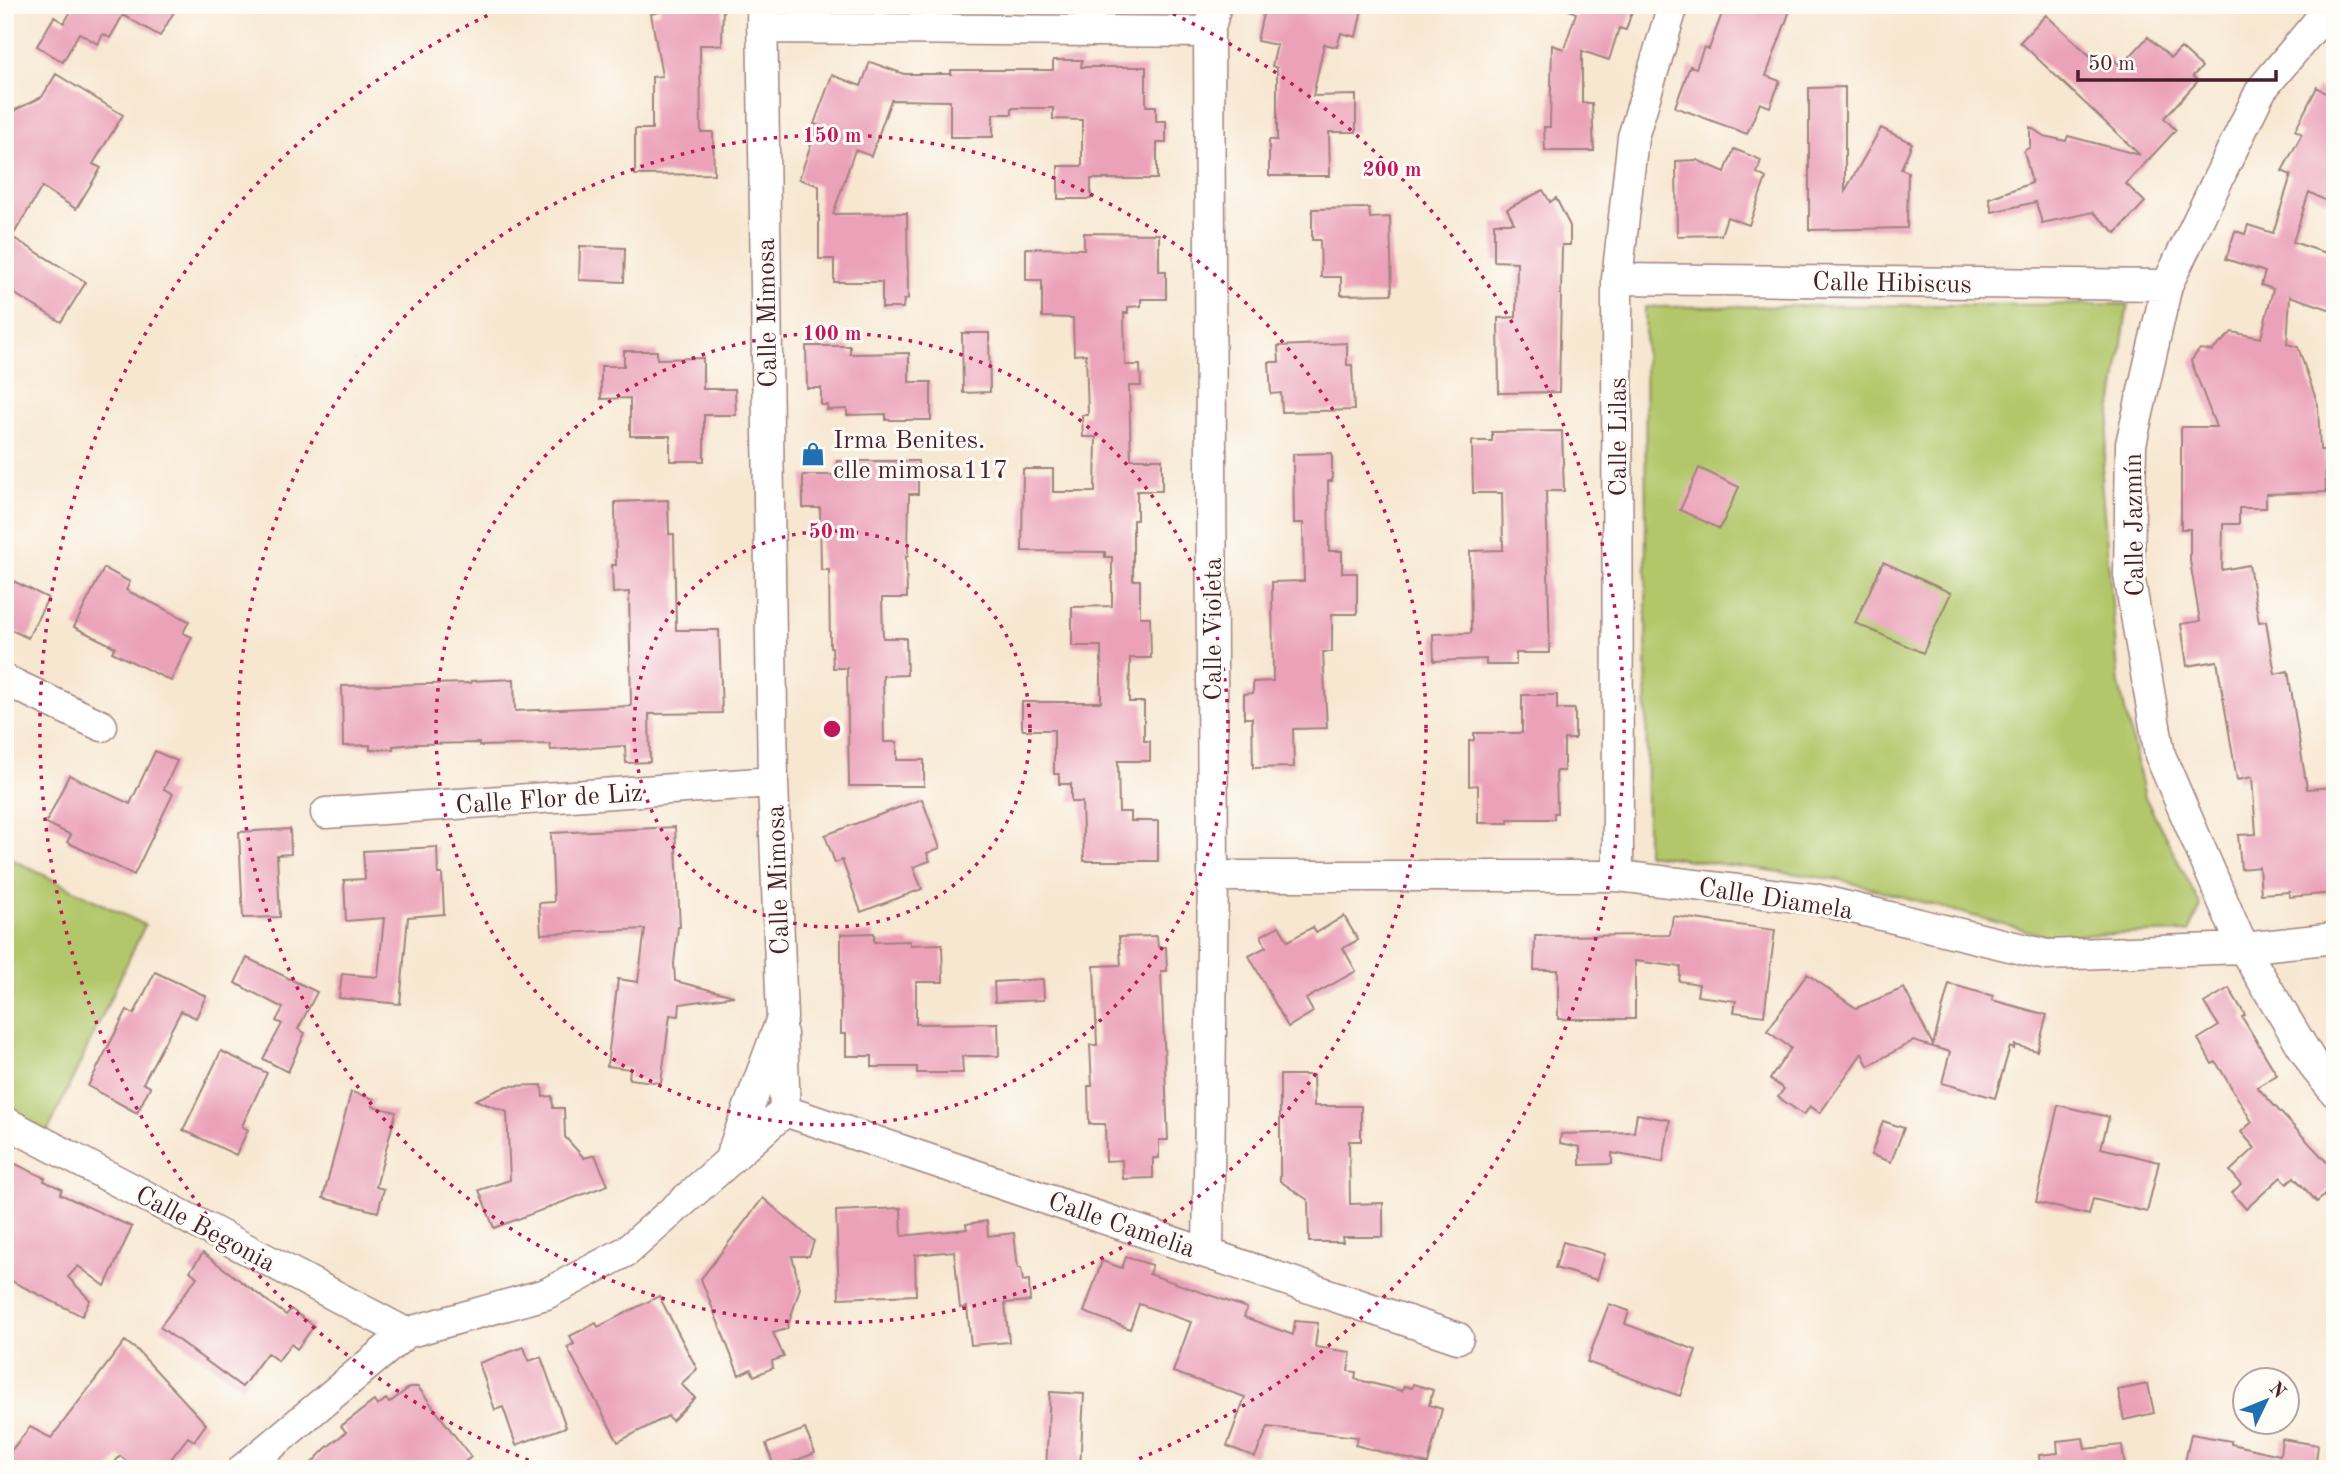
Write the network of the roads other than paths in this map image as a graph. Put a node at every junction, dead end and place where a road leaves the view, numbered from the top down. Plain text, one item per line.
1 (1673, 5) edge
2 (2332, 5) edge
3 (762, 16) edge
4 (1213, 18) edge
5 (1617, 279) junction
6 (2167, 285) junction
7 (5, 680) edge
8 (102, 726) dead end
9 (773, 782) junction
10 (326, 813) dead end
11 (1213, 876) junction
12 (1619, 876) junction
13 (2335, 938) edge
14 (2242, 948) junction
15 (782, 1018) junction
16 (2335, 1092) edge
17 (785, 1111) junction
18 (5, 1122) edge
19 (729, 1161) junction
20 (1208, 1253) junction
21 (406, 1333) junction
22 (1458, 1338) dead end
23 (243, 1469) edge

1 - 5 street, Calle Lilas
2 - 6 street, Calle Jazmín
3 - 4 street
3 - 9 street, Calle Mimosa
4 - 11 street, Calle Violeta
5 - 6 street, Calle Hibiscus
5 - 12 street, Calle Lilas
6 - 14 street, Calle Jazmín
7 - 8 street
9 - 10 street, Calle Flor de Liz
9 - 15 street, Calle Mimosa
11 - 12 street, Calle Diamela
11 - 20 street, Calle Violeta
12 - 14 street, Calle Diamela
13 - 14 street, Calle Diamela
14 - 16 street, Calle Jazmín
15 - 17 street
15 - 19 street, Calle Mimosa
17 - 19 street
17 - 20 street, Calle Camelia
18 - 21 street, Calle Begonia
19 - 21 street, Calle Mimosa
20 - 22 street, Calle Camelia
21 - 23 street, Calle Mimosa

